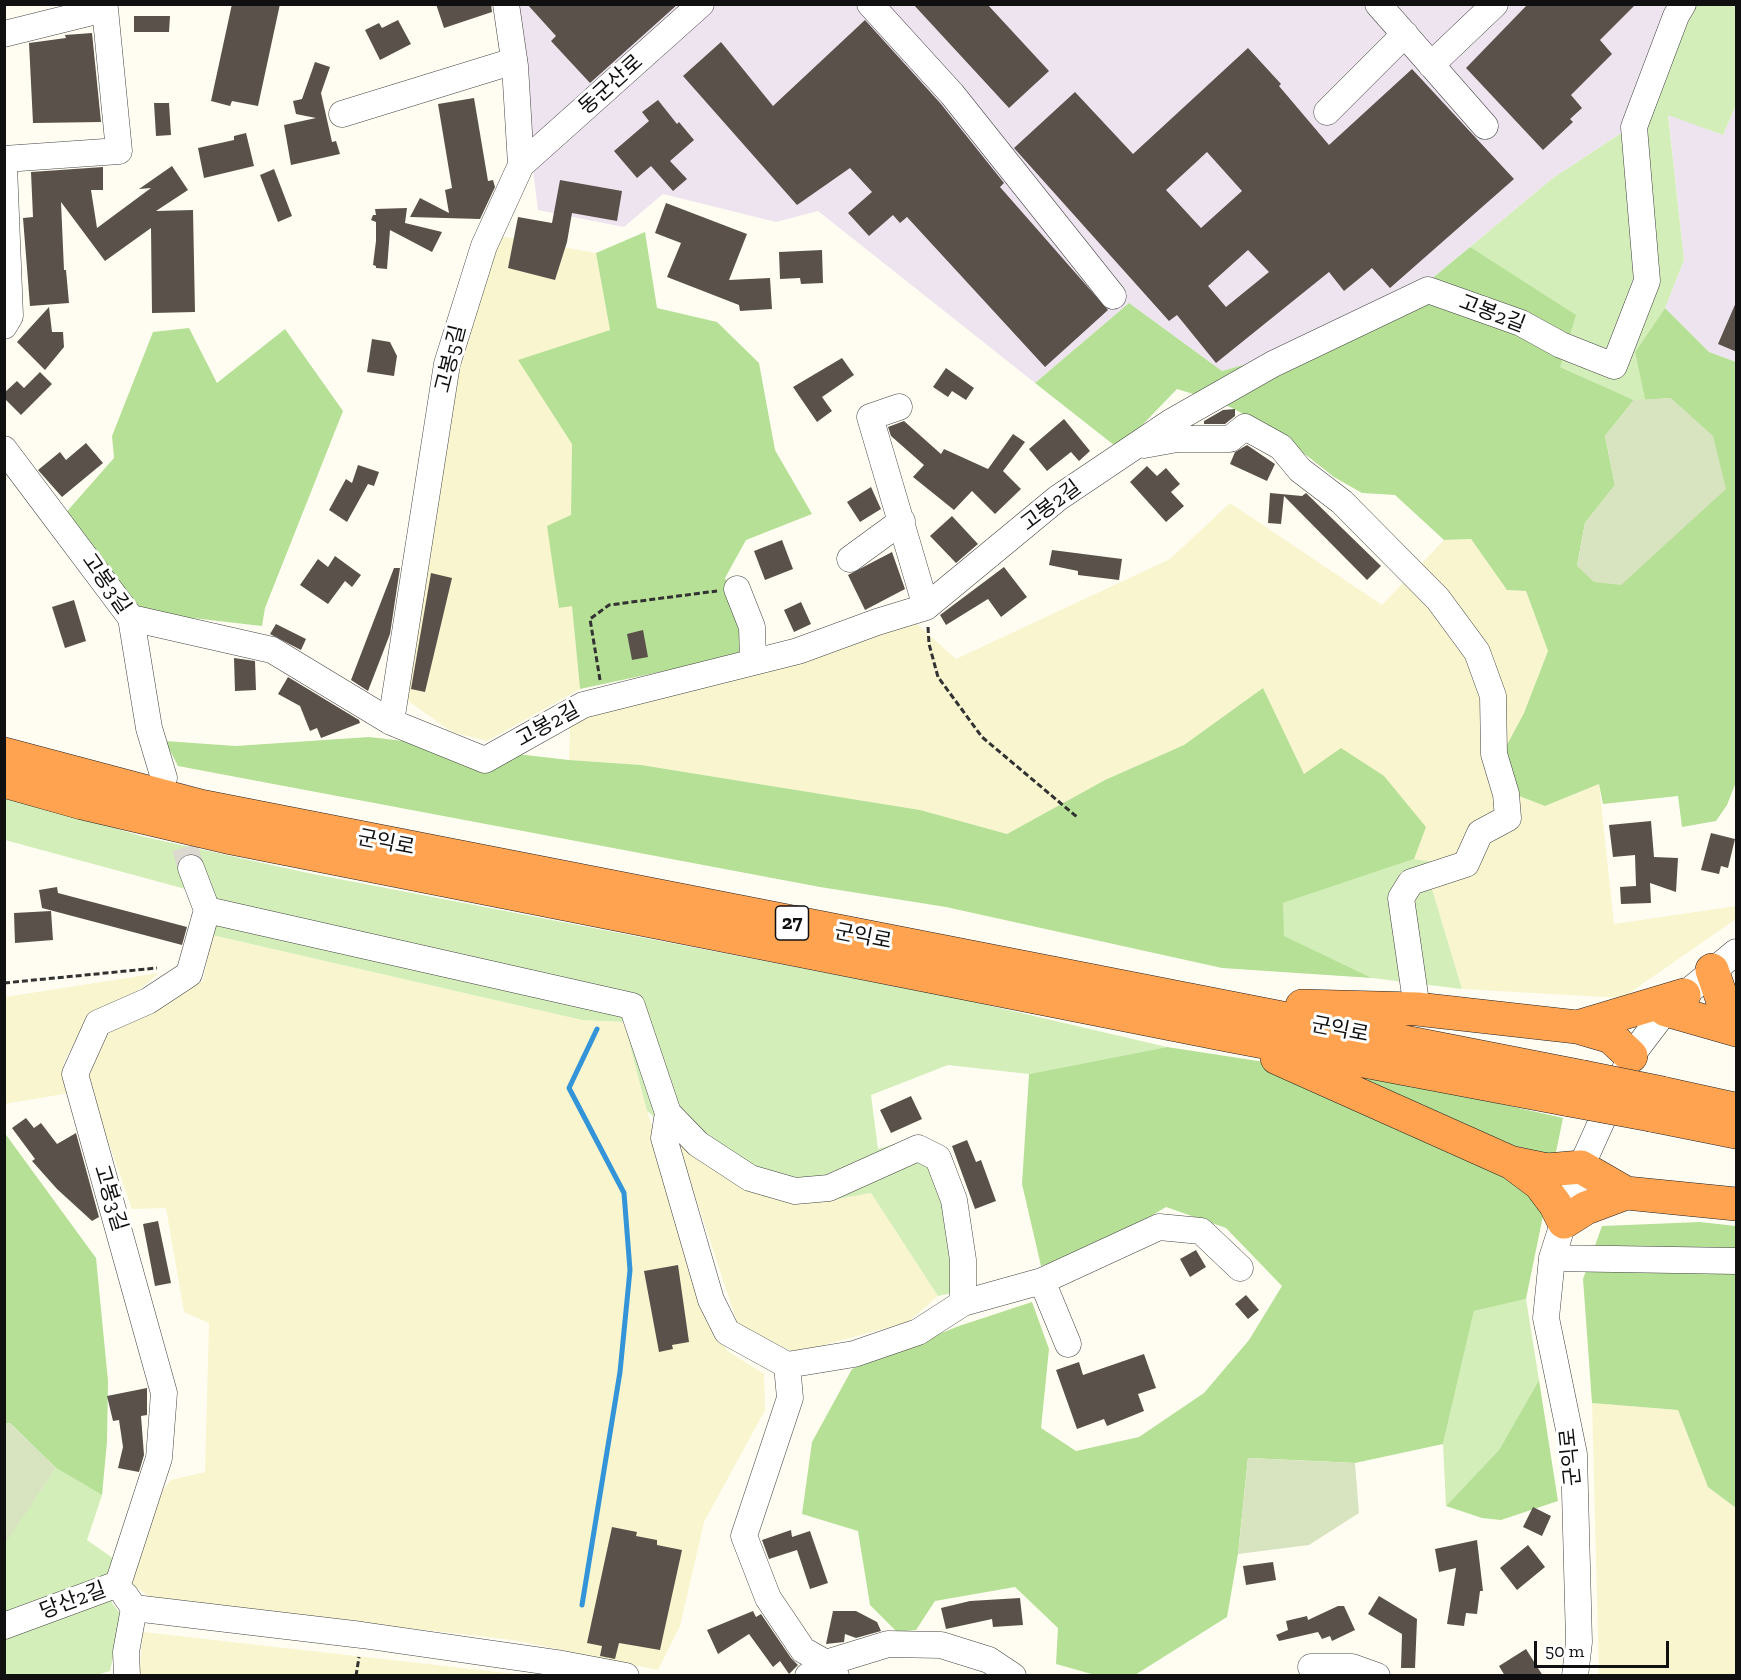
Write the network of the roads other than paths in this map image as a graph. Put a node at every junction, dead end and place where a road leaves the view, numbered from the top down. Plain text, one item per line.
1 (506, 4) edge
2 (701, 4) edge
3 (870, 4) edge
4 (1378, 4) edge
5 (1495, 4) edge
6 (1683, 4) edge
7 (4, 34) edge
8 (1405, 34) junction
9 (514, 61) junction
10 (1431, 65) junction
11 (1327, 112) dead end
12 (342, 114) dead end
13 (1485, 126) dead end
14 (4, 159) edge
15 (521, 165) junction
16 (4, 166) edge
17 (5, 202) edge
18 (1113, 296) dead end
19 (4, 326) edge
20 (899, 407) dead end
21 (1134, 447) junction
22 (4, 449) edge
23 (902, 521) junction
24 (850, 560) dead end
25 (737, 589) road end
26 (926, 607) junction
27 (131, 618) junction
28 (753, 661) junction
29 (391, 722) junction
30 (4, 754) edge
31 (165, 778) dead end
32 (4, 781) edge
33 (191, 868) tunnel mouth
34 (207, 910) junction
35 (1725, 961) edge
36 (1675, 1002) junction
37 (1207, 1004) junction
38 (1417, 1009) junction
39 (1737, 1025) edge
40 (1577, 1027) junction
41 (1737, 1030) edge
42 (1227, 1035) junction
43 (1630, 1056) junction
44 (1577, 1088) junction
45 (1657, 1104) junction
46 (1737, 1110) edge
47 (668, 1113) junction
48 (1737, 1132) edge
49 (1512, 1163) junction
50 (1581, 1167) junction
51 (1626, 1193) junction
52 (1737, 1204) edge
53 (1564, 1222) junction
54 (1552, 1258) junction
55 (1737, 1261) edge
56 (1239, 1268) dead end
57 (1042, 1281) junction
58 (963, 1304) junction
59 (1068, 1344) dead end
60 (787, 1365) junction
61 (118, 1584) junction
62 (134, 1608) junction
63 (4, 1626) edge
64 (1311, 1667) dead end
65 (823, 1671) edge
66 (127, 1676) edge
67 (626, 1676) edge
68 (1013, 1676) edge
69 (1377, 1676) edge
70 (1575, 1676) edge

1 - 9 street, 고봉5길
2 - 15 street, 동군산로
3 - 18 street
4 - 8 street
5 - 10 street
6 - 21 street, 고봉2길
7 - 14 street
8 - 10 street
8 - 11 street
9 - 12 street
9 - 15 street, 고봉5길
10 - 13 street
15 - 29 street, 고봉5길
16 - 17 street
17 - 19 street
20 - 23 street
21 - 26 street, 고봉2길
21 - 38 street
22 - 27 street, 고봉3길
23 - 24 street
23 - 26 street
25 - 28 street
26 - 28 street, 고봉2길
27 - 29 street, 고봉2길
27 - 31 street, 고봉3길
28 - 29 street, 고봉2길
30 - 37 highway, 군익로 / 27
32 - 42 highway, 군익로 / 27
33 - 34 street
34 - 47 street
34 - 61 street, 고봉3길
35 - 36 street, 군익로
35 - 39 highway
36 - 40 highway
36 - 41 highway
36 - 43 street, 군익로
37 - 38 highway
37 - 44 highway, 군익로 / 27
38 - 40 highway
40 - 43 highway
42 - 44 highway, 군익로 / 27
42 - 49 highway
43 - 50 street, 군익로
44 - 45 highway, 군익로 / 27, bridge
45 - 46 highway, 군익로 / 27
45 - 48 highway, 군익로 / 27
47 - 58 street
47 - 60 street
49 - 50 highway
49 - 53 highway
50 - 51 highway
50 - 53 street, 군익로
51 - 52 highway
51 - 53 highway
53 - 54 street, 군익로
54 - 55 street
54 - 70 street, 군익로
56 - 57 street
57 - 58 street
57 - 59 street
58 - 60 street
60 - 65 street
61 - 62 street, 당산2길
61 - 63 street, 당산2길
62 - 66 street, 당산2길
62 - 67 street
64 - 69 street
65 - 68 street

